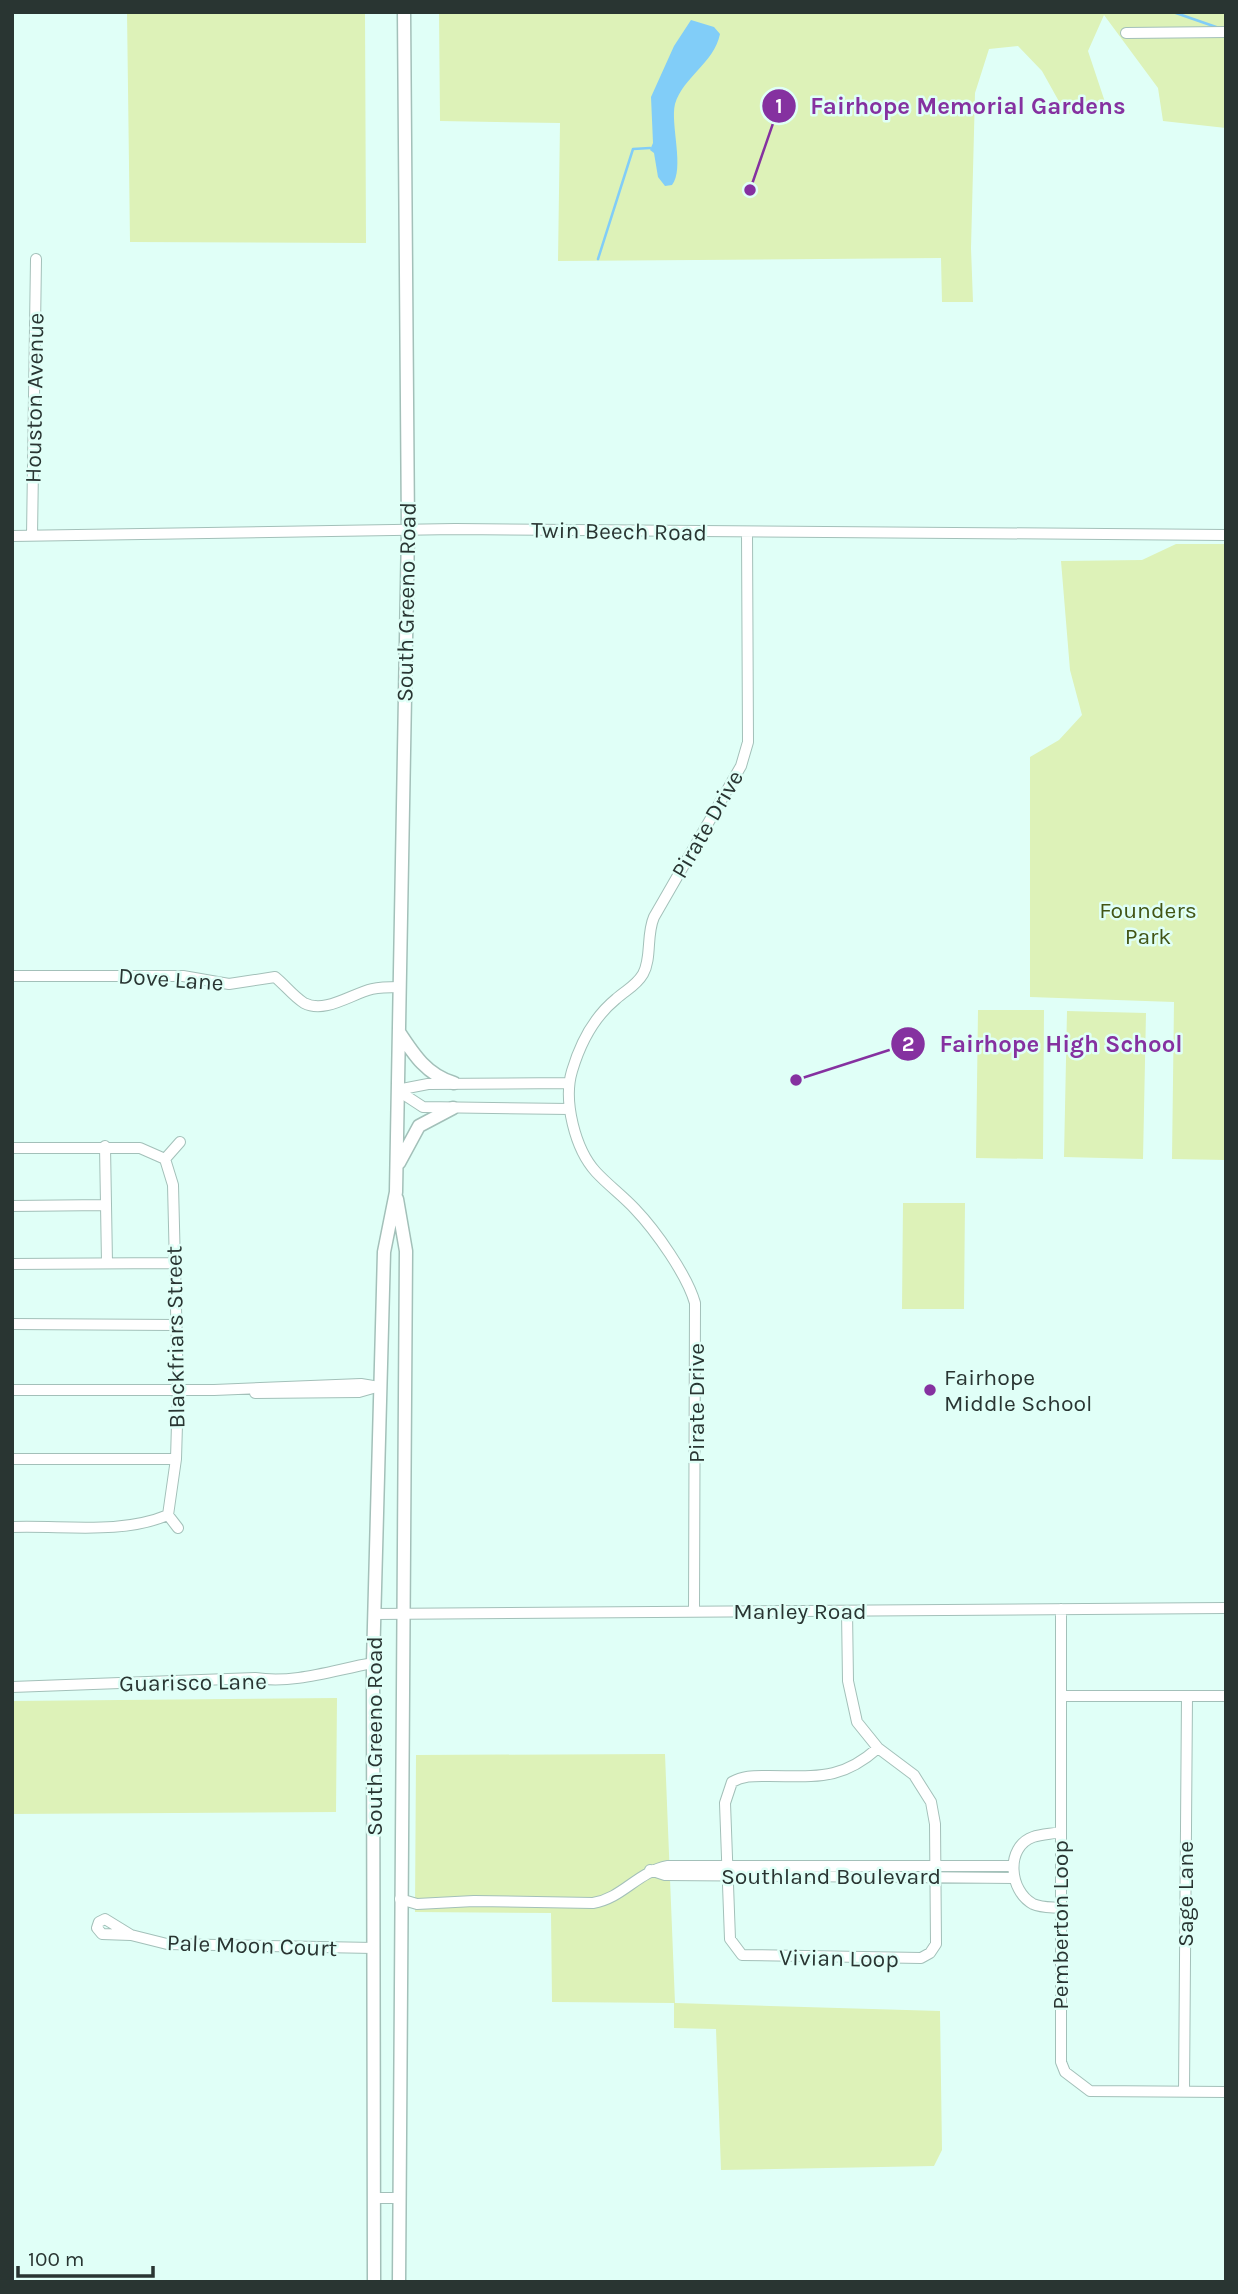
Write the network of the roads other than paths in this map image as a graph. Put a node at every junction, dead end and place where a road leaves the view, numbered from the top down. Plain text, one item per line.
1 (404, 12) edge
2 (1226, 32) edge
3 (1126, 33) dead end
4 (36, 259) dead end
5 (408, 531) junction
6 (747, 533) junction
7 (1226, 535) edge
8 (12, 536) edge
9 (32, 537) junction
10 (12, 976) edge
11 (399, 987) junction
12 (398, 1032) junction
13 (454, 1083) junction
14 (569, 1083) junction
15 (397, 1090) junction
16 (453, 1108) junction
17 (570, 1109) junction
18 (180, 1142) dead end
19 (105, 1146) junction
20 (12, 1148) edge
21 (164, 1159) junction
22 (396, 1170) junction
23 (396, 1192) junction
24 (106, 1205) junction
25 (12, 1206) edge
26 (107, 1263) junction
27 (174, 1263) junction
28 (12, 1264) edge
29 (12, 1324) edge
30 (176, 1325) junction
31 (379, 1387) junction
32 (178, 1389) junction
33 (12, 1390) edge
34 (176, 1459) junction
35 (12, 1460) edge
36 (168, 1515) junction
37 (12, 1527) edge
38 (178, 1528) dead end
39 (1226, 1608) edge
40 (1060, 1609) junction
41 (847, 1611) junction
42 (694, 1612) junction
43 (374, 1614) junction
44 (401, 1614) junction
45 (373, 1663) junction
46 (12, 1686) edge
47 (1060, 1696) junction
48 (1186, 1696) junction
49 (1226, 1696) edge
50 (878, 1748) junction
51 (1060, 1832) junction
52 (1013, 1866) junction
53 (727, 1871) junction
54 (935, 1871) junction
55 (1014, 1878) junction
56 (400, 1899) junction
57 (1060, 1908) junction
58 (131, 1935) dead end
59 (374, 1948) junction
60 (1184, 2092) junction
61 (1226, 2092) edge
62 (374, 2198) junction
63 (399, 2198) junction
64 (374, 2282) edge
65 (399, 2282) edge

1 - 5 main road, South Greeno Road
2 - 3 street
4 - 9 street, Houston Avenue
5 - 6 street, Twin Beech Road
5 - 9 street, Twin Beech Road
5 - 11 main road, South Greeno Road
6 - 7 street, Twin Beech Road
6 - 14 street, Pirate Drive
8 - 9 street, Twin Beech Road
10 - 11 street, Dove Lane
11 - 12 main road, South Greeno Road
12 - 13 main road
12 - 15 main road, South Greeno Road
13 - 14 street
13 - 15 street
14 - 17 street, Pirate Drive
15 - 16 street
15 - 22 main road, South Greeno Road
16 - 17 street
16 - 22 main road
17 - 42 street, Pirate Drive
18 - 21 street
19 - 20 street
19 - 21 street
19 - 24 street
21 - 27 street, Blackfriars Street
22 - 23 main road, South Greeno Road
23 - 31 main road, South Greeno Road
23 - 44 main road, South Greeno Road
24 - 25 street
24 - 26 street
26 - 27 street
26 - 28 street
27 - 30 street, Blackfriars Street
29 - 30 street
30 - 32 street, Blackfriars Street
31 - 32 street
31 - 43 main road, South Greeno Road
32 - 33 street
32 - 34 street, Blackfriars Street
34 - 35 street
34 - 36 street, Blackfriars Street
36 - 37 street
36 - 38 street
39 - 40 street, Manley Road
40 - 41 street, Manley Road
40 - 47 street, Pemberton Loop
41 - 42 street, Manley Road
41 - 50 street
42 - 44 street, Manley Road
43 - 44 street, Manley Road
43 - 45 main road, South Greeno Road
44 - 56 main road, South Greeno Road
45 - 46 street, Guarisco Lane
45 - 59 main road, South Greeno Road
47 - 48 street
47 - 51 street, Pemberton Loop
48 - 49 street
48 - 60 street, Sage Lane
50 - 53 street
50 - 54 street
51 - 52 street
51 - 57 street, Pemberton Loop
52 - 54 street, Southland Boulevard
52 - 55 street
53 - 54 street, Southland Boulevard
53 - 54 street, Vivian Loop
53 - 56 street, Southland Boulevard
54 - 55 street, Southland Boulevard
55 - 57 street
56 - 63 main road, South Greeno Road
57 - 60 street, Pemberton Loop
58 - 59 street, Pale Moon Court
59 - 62 main road, South Greeno Road
60 - 61 street, Pemberton Loop
62 - 63 street
62 - 64 main road, South Greeno Road
63 - 65 main road, South Greeno Road

